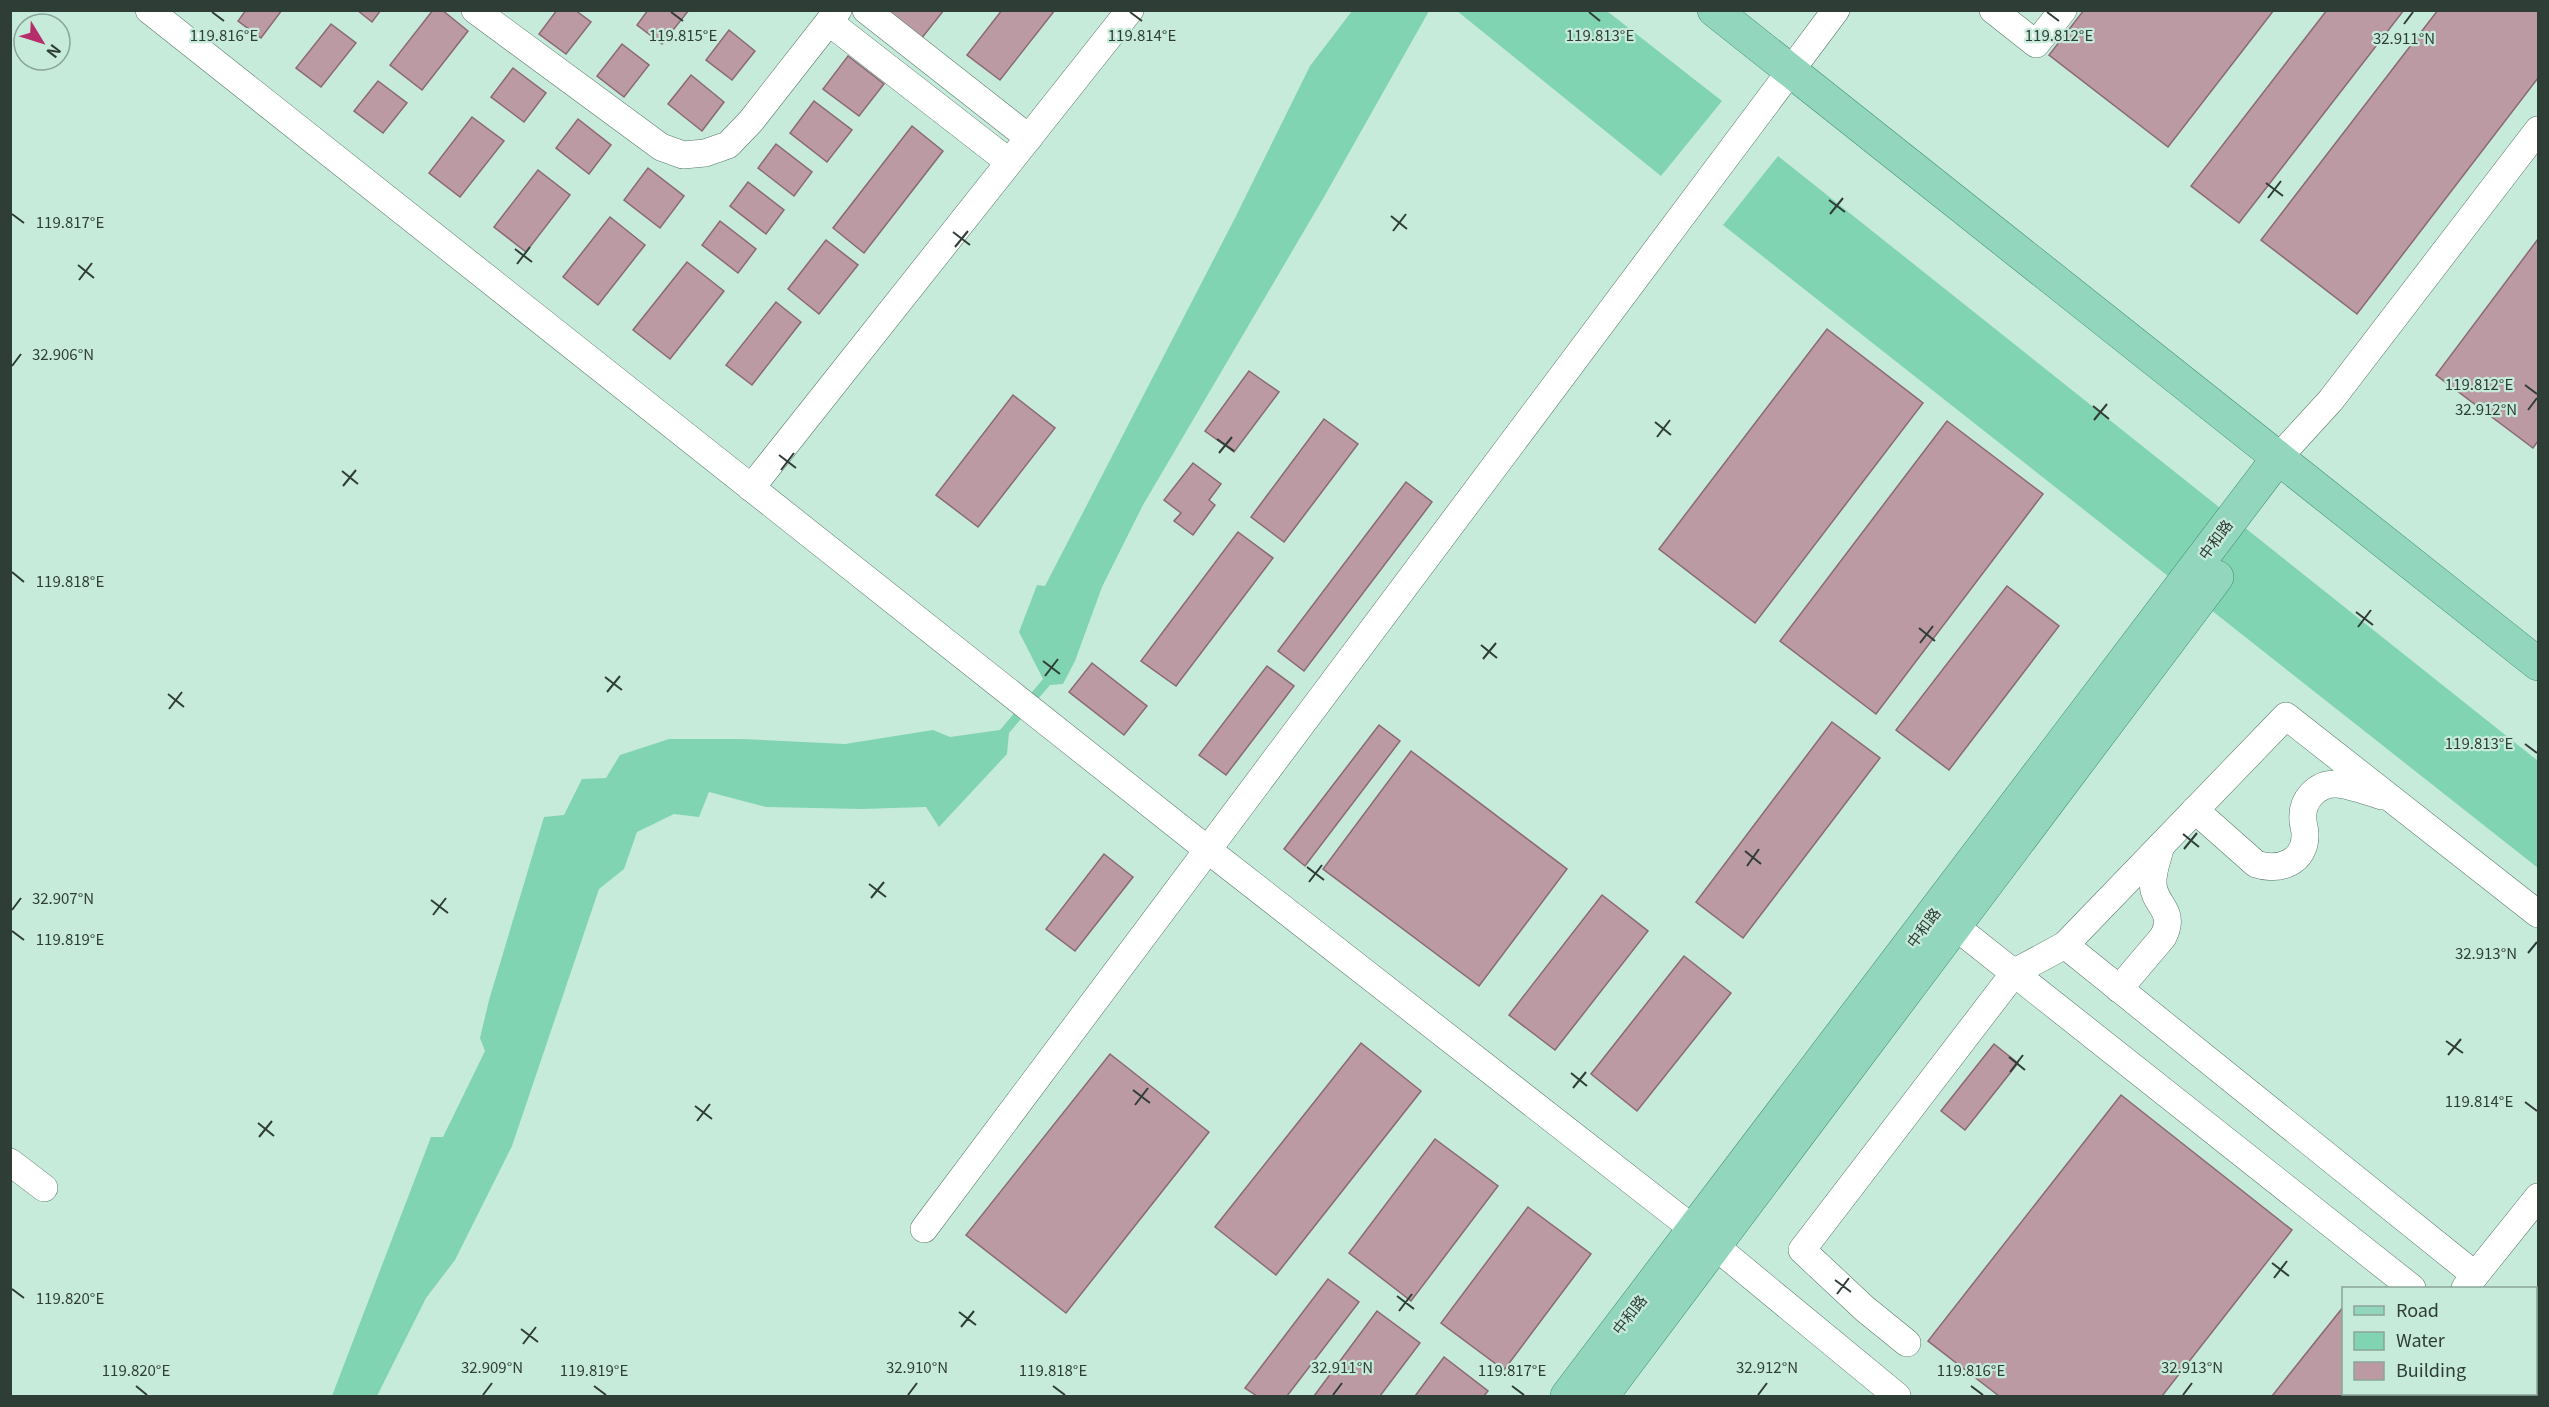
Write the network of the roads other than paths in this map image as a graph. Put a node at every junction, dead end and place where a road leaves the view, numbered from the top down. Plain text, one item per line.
1 (149, 10) edge
2 (475, 10) edge
3 (867, 10) edge
4 (1130, 10) edge
5 (1714, 10) edge
6 (1836, 10) edge
7 (1993, 10) edge
8 (2063, 10) edge
9 (834, 16) edge
10 (1790, 70) junction
11 (2538, 129) edge
12 (1029, 138) junction
13 (1009, 162) junction
14 (2286, 465) junction
15 (752, 488) junction
16 (2538, 664) edge
17 (2392, 799) junction
18 (2195, 810) junction
19 (2162, 844) junction
20 (1208, 850) junction
21 (2538, 914) edge
22 (1956, 927) junction
23 (2065, 945) junction
24 (2015, 972) junction
25 (2119, 988) junction
26 (10, 1162) edge
27 (44, 1188) dead end
28 (2538, 1197) edge
29 (924, 1229) dead end
30 (1705, 1239) junction
31 (2470, 1282) edge
32 (2411, 1287) edge
33 (1907, 1343) dead end
34 (1567, 1396) edge
35 (1602, 1396) edge
36 (1897, 1396) edge

1 - 15 street
2 - 9 street
3 - 12 street
4 - 12 street
5 - 10 main road
6 - 10 street
7 - 8 street
9 - 13 street
10 - 14 main road
10 - 20 street
11 - 14 street
12 - 13 street
13 - 15 street
14 - 16 main road
14 - 22 main road, 中和路
14 - 30 main road, 中和路
15 - 20 street
17 - 18 street
17 - 18 street
17 - 21 street
18 - 19 street
19 - 23 street
19 - 25 street
20 - 29 street
20 - 30 street
22 - 24 street
22 - 30 main road, 中和路
23 - 24 street
23 - 25 street
24 - 32 street
24 - 33 street
25 - 31 street
26 - 27 street
28 - 31 street
30 - 34 main road, 中和路
30 - 35 main road, 中和路
30 - 36 street

